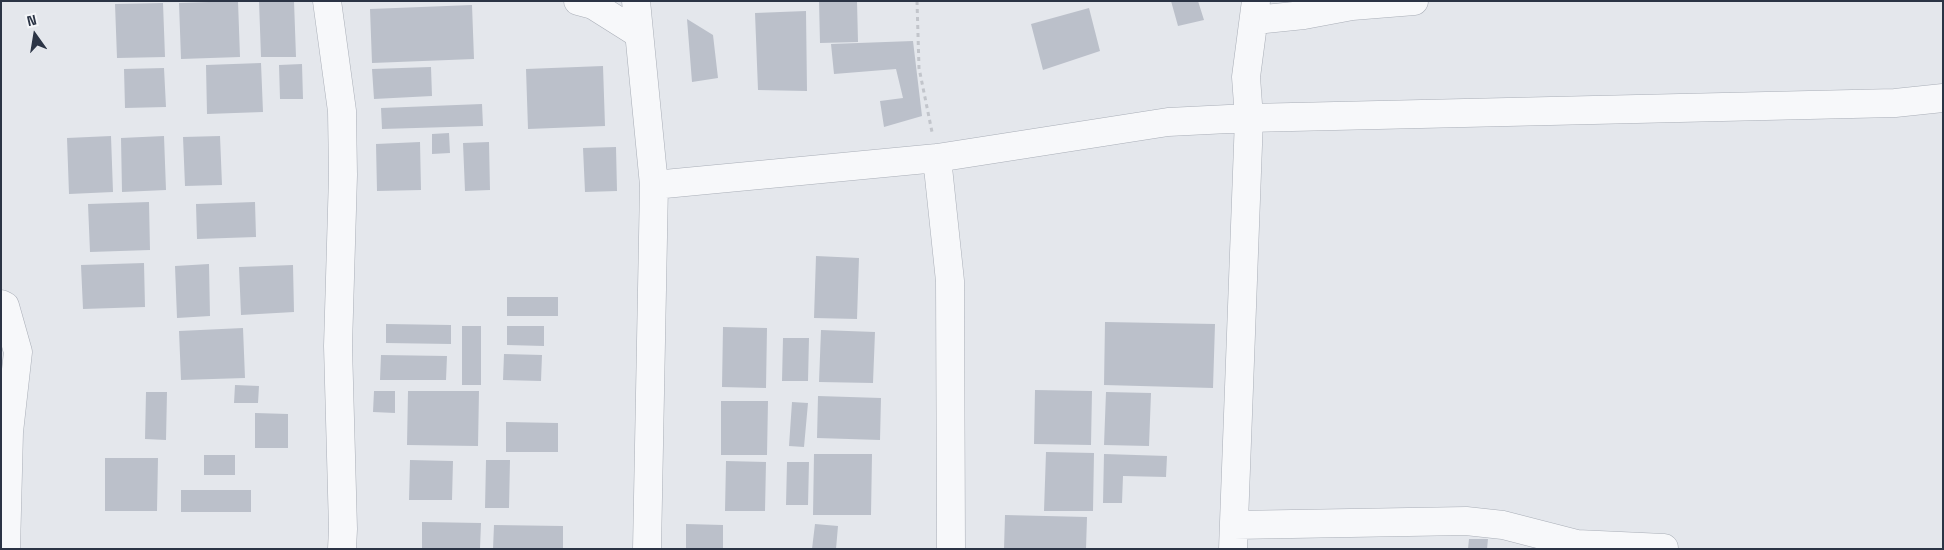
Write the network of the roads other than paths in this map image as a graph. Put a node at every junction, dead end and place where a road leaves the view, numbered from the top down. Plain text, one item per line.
1 (327, 1) edge
2 (578, 1) edge
3 (636, 1) edge
4 (1414, 1) edge
5 (1256, 11) edge
6 (639, 34) junction
7 (1943, 98) edge
8 (1249, 118) junction
9 (937, 158) junction
10 (654, 185) junction
11 (1, 304) edge
12 (1234, 537) edge
13 (1664, 548) edge
14 (6, 549) edge
15 (342, 549) edge
16 (647, 549) edge
17 (951, 549) edge

1 - 15 street
2 - 6 street
3 - 6 street
4 - 5 street
5 - 8 street
6 - 10 street
7 - 8 street
8 - 9 street
8 - 12 street
9 - 10 street
9 - 17 street
10 - 16 street
11 - 14 street
12 - 13 street

